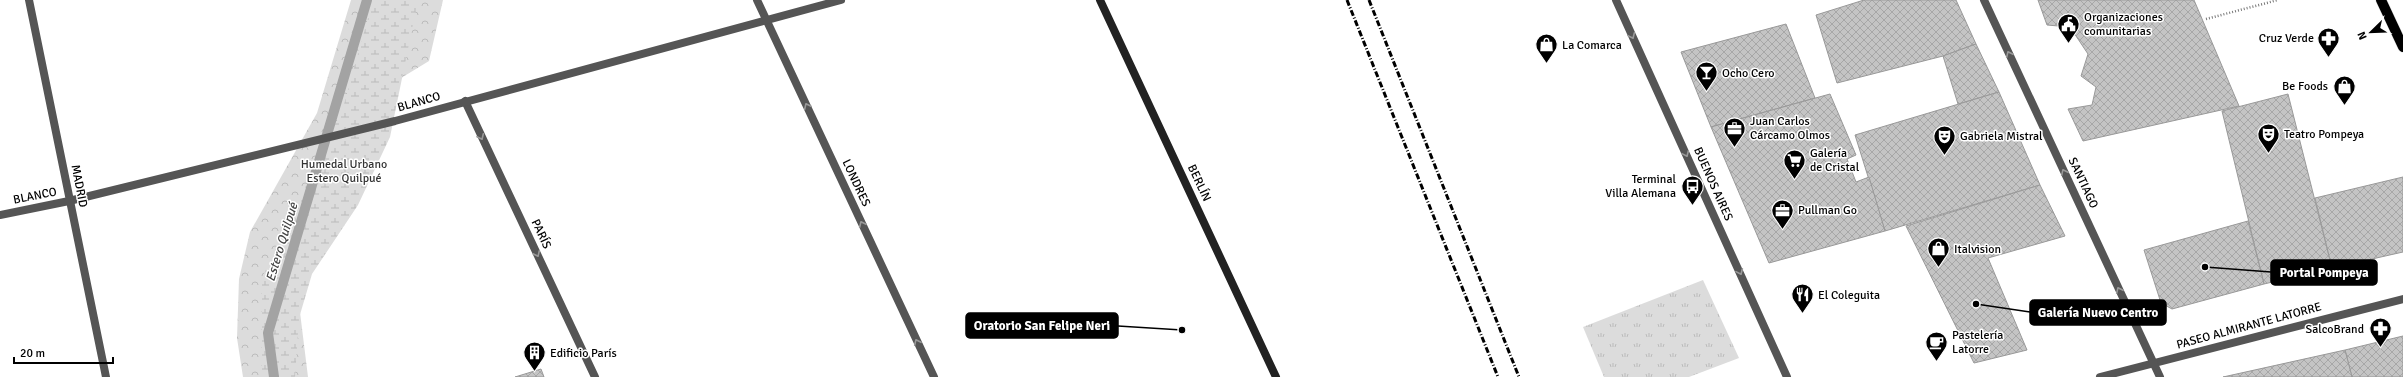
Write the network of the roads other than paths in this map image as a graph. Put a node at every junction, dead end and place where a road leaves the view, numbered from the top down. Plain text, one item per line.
1 (29, 0) edge
2 (757, 0) edge
3 (841, 0) edge
4 (1100, 0) edge
5 (1616, 0) edge
6 (1984, 0) edge
7 (2380, 0) edge
8 (766, 20) junction
9 (2403, 47) edge
10 (465, 101) junction
11 (69, 201) junction
12 (0, 215) edge
13 (2403, 298) edge
14 (2153, 363) junction
15 (106, 377) edge
16 (595, 377) edge
17 (934, 377) edge
18 (1276, 377) edge
19 (1787, 377) edge
20 (2100, 377) edge
21 (2160, 377) edge

1 - 11 street, MADRID
2 - 8 street, LONDRES
3 - 8 street, BLANCO
4 - 18 main road, BERLÍN
5 -> 19 street, BUENOS AIRES
14 -> 6 street, SANTIAGO
7 - 9 main road
8 - 10 street, BLANCO
17 -> 8 street, LONDRES
10 - 11 street, BLANCO
10 -> 16 street, PARÍS
11 - 12 street, BLANCO
11 - 15 street, MADRID
13 - 14 street, PASEO ALMIRANTE LATORRE
14 - 20 street, PASEO ALMIRANTE LATORRE
14 - 21 street, SANTIAGO

